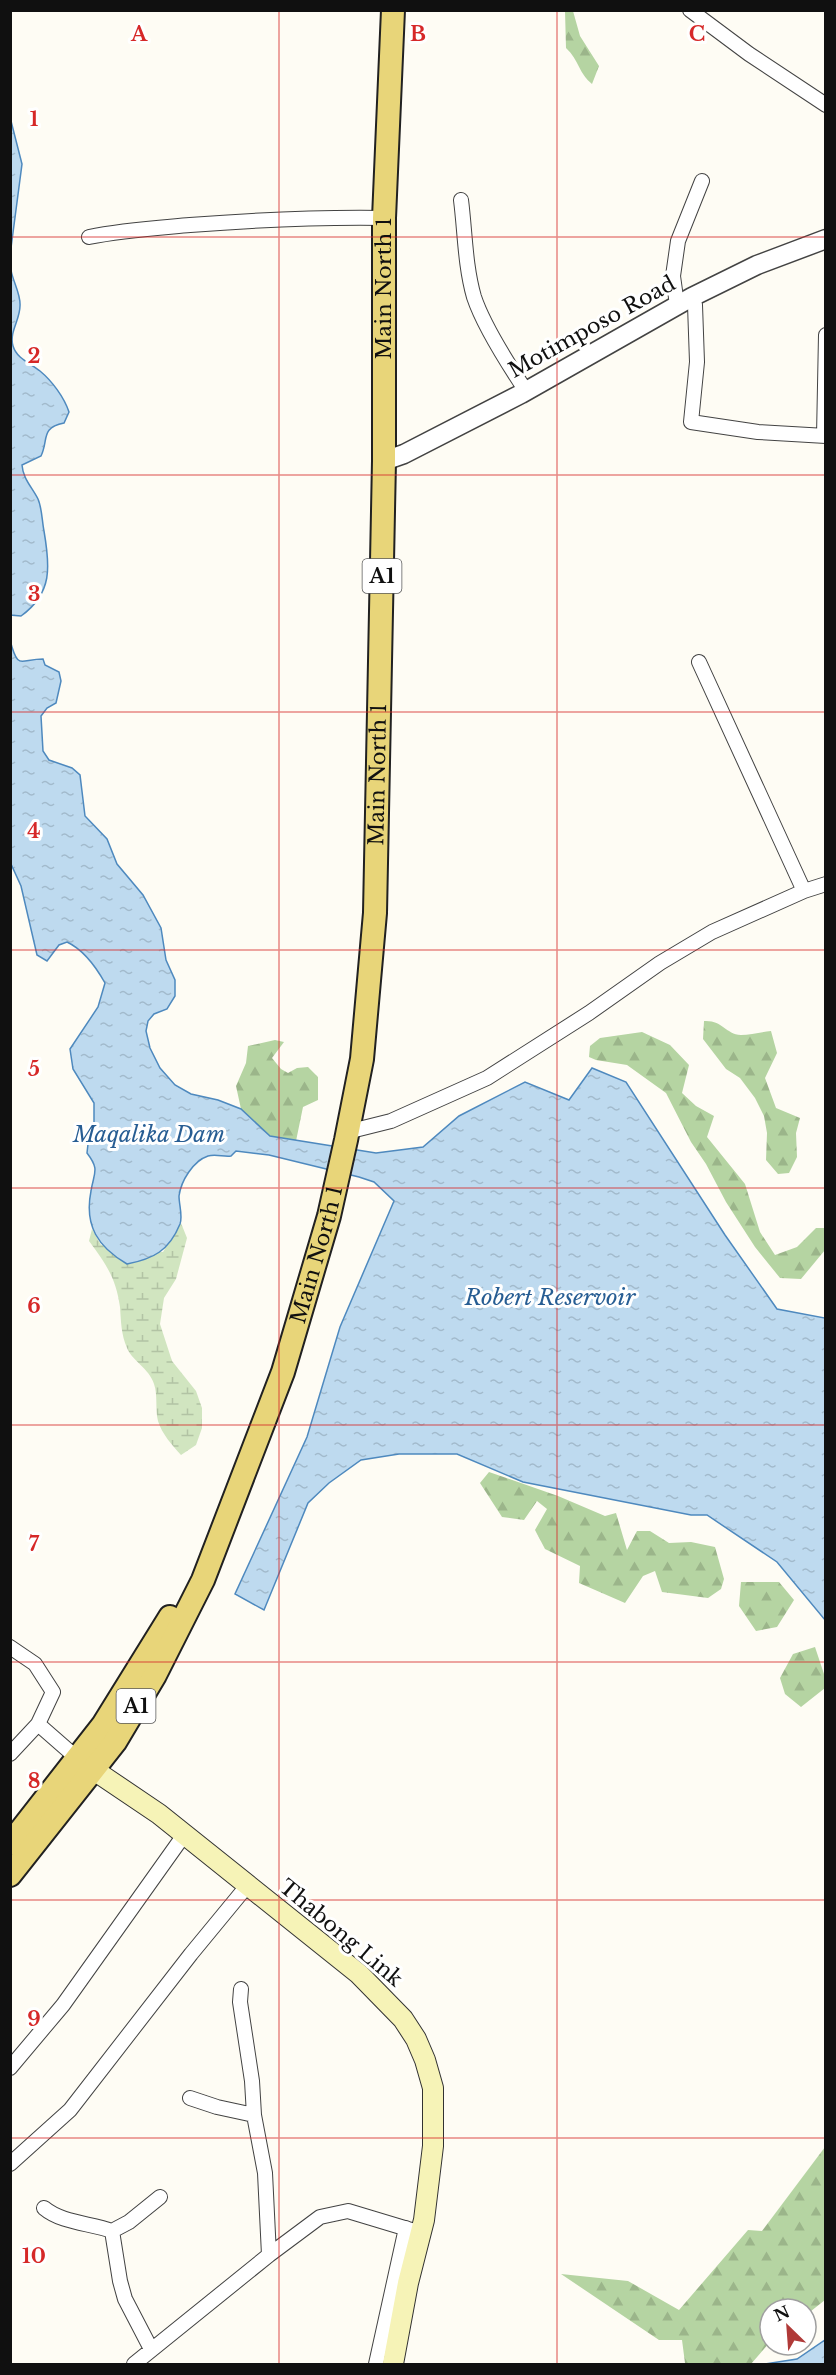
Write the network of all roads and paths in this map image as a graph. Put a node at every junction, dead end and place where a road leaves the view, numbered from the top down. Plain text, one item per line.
1 (393, 10) edge
2 (690, 10) edge
3 (825, 105) edge
4 (702, 181) dead end
5 (461, 200) dead end
6 (384, 218) junction
7 (89, 237) dead end
8 (825, 240) edge
9 (685, 301) junction
10 (825, 334) edge
11 (526, 391) junction
12 (825, 436) edge
13 (384, 461) junction
14 (699, 662) dead end
15 (825, 884) edge
16 (804, 891) junction
17 (346, 1136) junction
18 (10, 1647) edge
19 (38, 1724) junction
20 (10, 1754) edge
21 (86, 1764) junction
22 (184, 1835) junction
23 (10, 1844) edge
24 (10, 1875) edge
25 (247, 1886) junction
26 (241, 1989) dead end
27 (10, 2068) edge
28 (190, 2098) dead end
29 (254, 2115) junction
30 (10, 2163) edge
31 (160, 2197) dead end
32 (44, 2208) dead end
33 (112, 2231) junction
34 (414, 2231) junction
35 (269, 2255) junction
36 (151, 2349) junction
37 (134, 2364) edge
38 (376, 2364) edge
39 (393, 2364) edge

1 - 6 main road, Main North 1 / A1
2 - 3 street
4 - 9 street
5 - 11 street
6 - 7 street
6 - 13 main road, Main North 1 / A1
8 - 9 street, Motimposo Road
9 - 11 street, Motimposo Road
9 - 12 street
10 - 12 street
11 - 13 street, Motimposo Road
13 - 17 main road, Main North 1 / A1
14 - 16 street
15 - 16 street
16 - 17 street
17 - 21 main road, Main North 1 / A1
18 - 19 street
19 - 20 street
19 - 21 street
21 - 22 main road, Thabong Link
21 - 23 main road, Main North 1 / A1
21 - 24 main road, Main North 1 / A1
22 - 25 main road, Thabong Link
22 - 27 street
25 - 30 street
25 - 34 main road, Thabong Link
26 - 29 street
28 - 29 street
29 - 35 street
31 - 33 street
32 - 33 street
33 - 36 street
34 - 35 street
34 - 38 street
34 - 39 main road, Thabong Link
35 - 36 street
36 - 37 street

